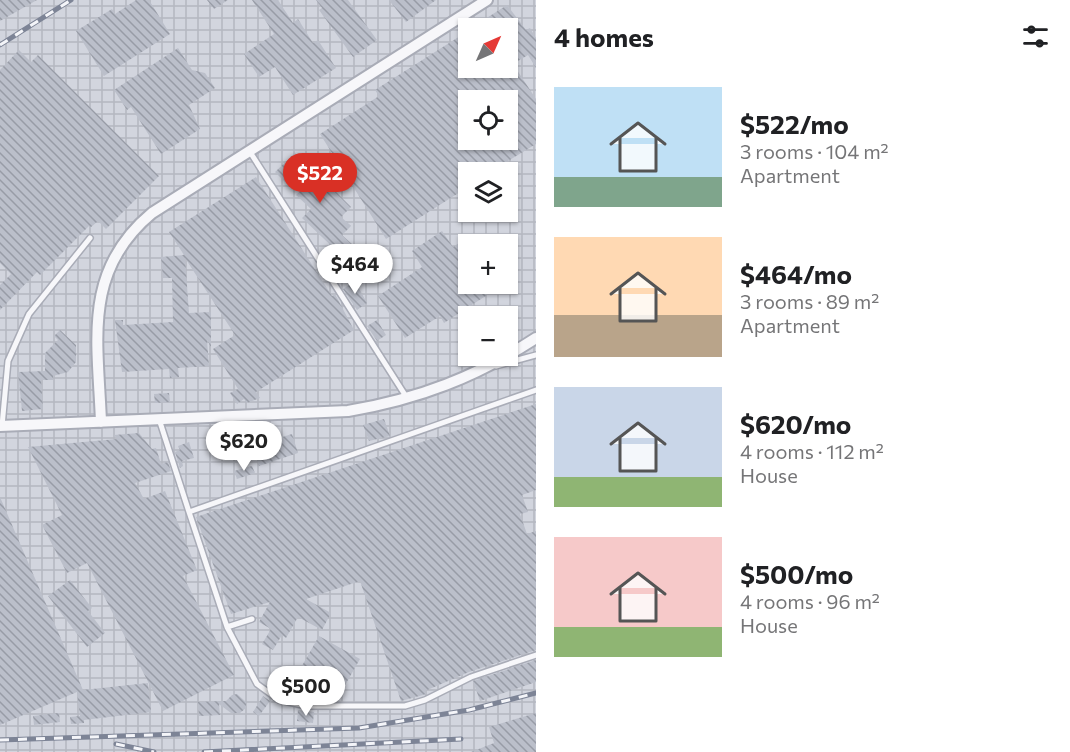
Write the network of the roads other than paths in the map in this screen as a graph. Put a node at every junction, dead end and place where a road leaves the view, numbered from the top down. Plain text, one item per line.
1 (487, 0) edge
2 (250, 152) junction
3 (90, 238) dead end
4 (536, 338) edge
5 (536, 355) edge
6 (486, 369) junction
7 (536, 390) edge
8 (407, 398) junction
9 (159, 420) junction
10 (101, 422) junction
11 (1, 426) edge
12 (189, 512) junction
13 (252, 619) dead end
14 (228, 627) junction
15 (536, 655) edge

1 - 2 street
2 - 8 lane
2 - 10 street
3 - 11 lane
4 - 6 street
5 - 6 lane
6 - 8 street
7 - 12 lane
8 - 9 street
9 - 10 street
9 - 12 lane
10 - 11 street
12 - 14 lane
13 - 14 lane
14 - 15 lane

